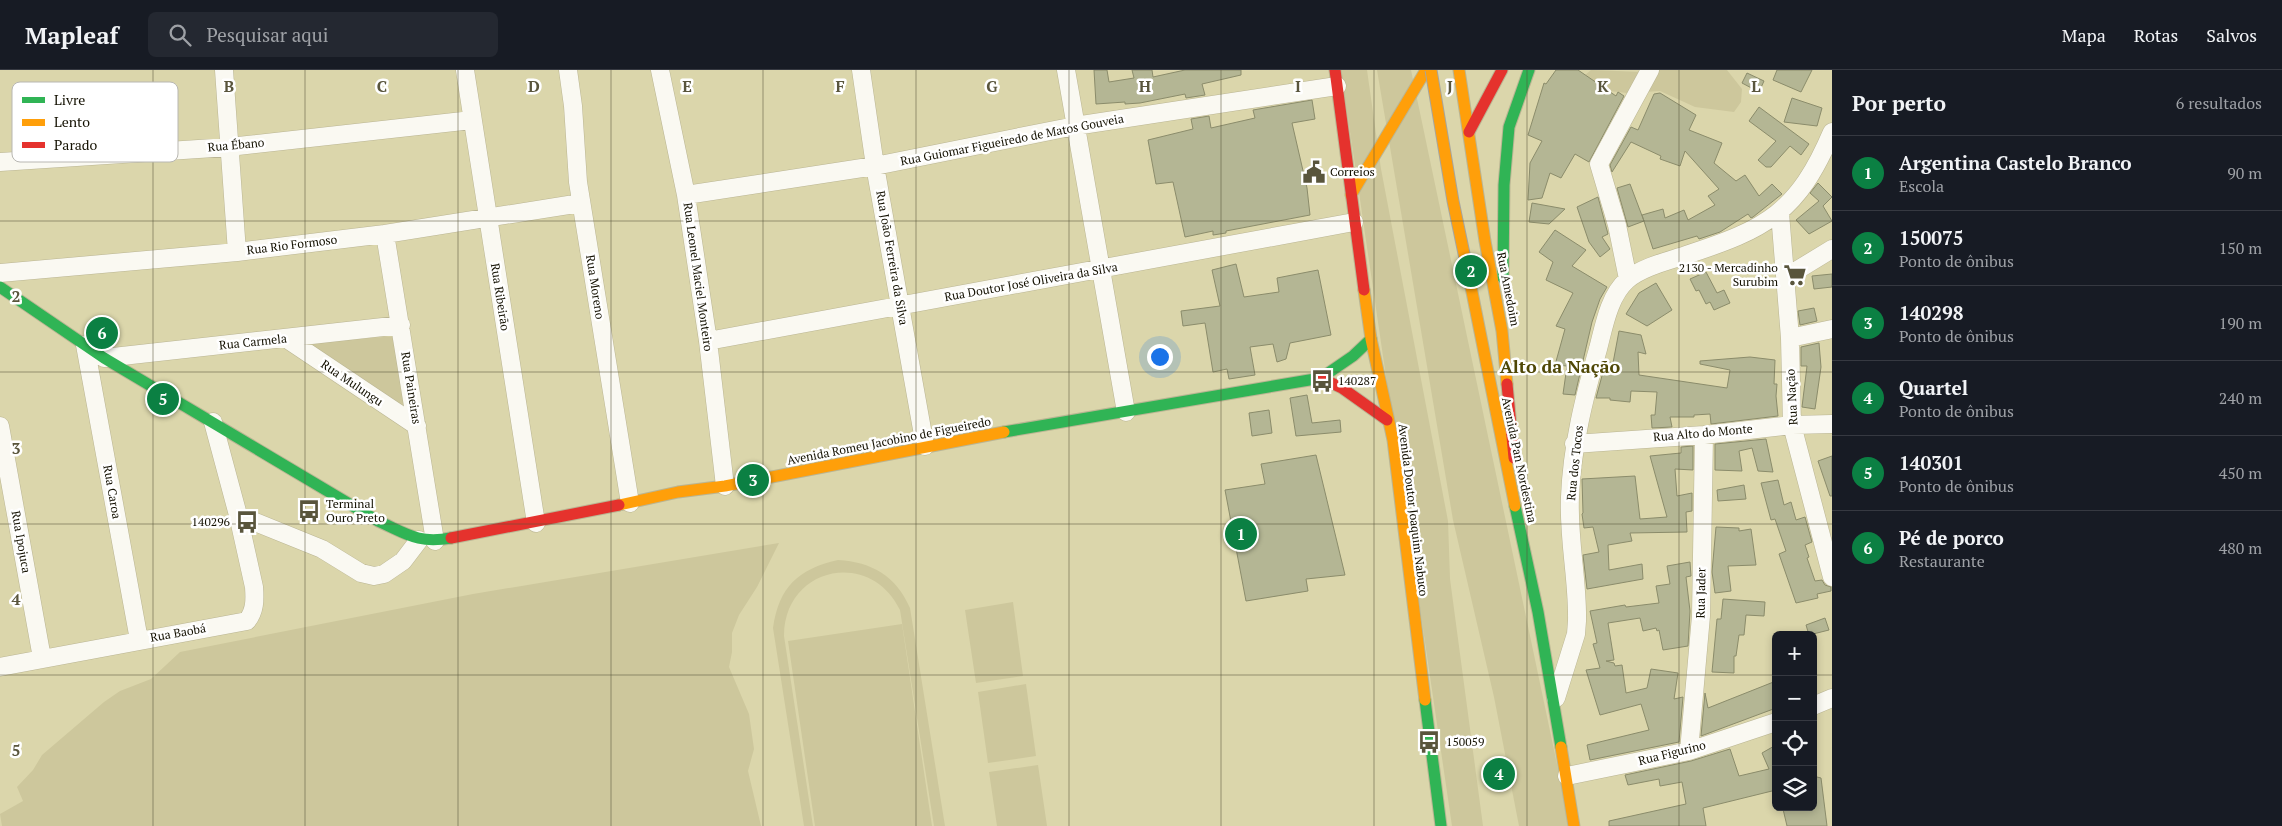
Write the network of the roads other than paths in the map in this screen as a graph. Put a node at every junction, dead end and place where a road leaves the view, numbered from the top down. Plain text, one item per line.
1 (224, 70) edge
2 (464, 70) edge
3 (568, 70) edge
4 (660, 70) edge
5 (861, 70) edge
6 (1066, 70) edge
7 (1426, 70) edge
8 (1431, 70) edge
9 (1460, 70) edge
10 (1502, 70) edge
11 (1529, 70) edge
12 (1650, 70) edge
13 (1336, 78) edge
14 (1416, 84) junction
15 (1464, 94) junction
16 (472, 120) junction
17 (1076, 126) junction
18 (1469, 132) junction
19 (1832, 132) edge
20 (229, 147) junction
21 (178, 150) edge
22 (875, 166) junction
23 (686, 195) junction
24 (1351, 195) junction
25 (582, 203) junction
26 (1780, 213) junction
27 (488, 218) junction
28 (1354, 222) junction
29 (385, 234) junction
30 (1832, 249) edge
31 (237, 252) junction
32 (1101, 270) junction
33 (0, 273) edge
34 (1786, 277) junction
35 (1628, 279) junction
36 (0, 287) edge
37 (900, 305) junction
38 (401, 325) junction
39 (1832, 330) edge
40 (1502, 331) junction
41 (1790, 338) junction
42 (287, 339) junction
43 (1371, 339) junction
44 (708, 341) junction
45 (85, 345) junction
46 (104, 358) junction
47 (1321, 378) junction
48 (1126, 412) junction
49 (1387, 420) junction
50 (213, 422) junction
51 (1792, 424) junction
52 (1832, 424) edge
53 (0, 426) edge
54 (417, 426) junction
55 (1704, 435) junction
56 (1574, 444) junction
57 (925, 446) junction
58 (725, 486) junction
59 (630, 503) junction
60 (1518, 514) junction
61 (238, 515) junction
62 (536, 523) junction
63 (427, 541) junction
64 (1832, 577) edge
65 (139, 640) junction
66 (42, 658) junction
67 (0, 667) edge
68 (1832, 698) edge
69 (1817, 704) edge
70 (1554, 706) junction
71 (1772, 723) edge
72 (1689, 751) junction
73 (1567, 776) junction
74 (1440, 826) edge
75 (1574, 826) edge

1 - 20 street
2 - 16 street, Rua Ribeirão
3 - 25 street, Rua Moreno
4 - 23 street, Rua Leonel Maciel Monteiro
5 - 22 street, Rua João Ferreira da Silva
6 - 17 street
7 - 14 main road
8 - 60 main road, Avenida Pan Nordestina, bridge
9 - 15 main road, Rua Amedoim
10 - 18 main road
11 - 40 main road
12 - 35 street
13 - 17 street, Rua Guiomar Figueiredo de Matos Gouveia
13 - 24 main road, Avenida Doutor Joaquim Nabuco
14 - 15 main road
14 - 24 main road
15 - 18 main road, Rua Amedoim
16 - 20 street, Rua Ébano
16 - 27 street, Rua Ribeirão
17 - 22 street, Rua Guiomar Figueiredo de Matos Gouveia
17 - 32 street
18 - 40 main road, Rua Amedoim
19 - 26 street
20 - 21 street, Rua Ébano
20 - 31 street
22 - 23 street, Rua Guiomar Figueiredo de Matos Gouveia
22 - 37 street, Rua João Ferreira da Silva
23 - 44 street, Rua Leonel Maciel Monteiro
24 - 28 main road, Avenida Doutor Joaquim Nabuco
25 - 27 street, Rua Rio Formoso
25 - 59 street, Rua Moreno
26 - 34 street, Rua Nação
26 - 35 street
27 - 29 street, Rua Rio Formoso
27 - 62 street, Rua Ribeirão
28 - 32 street, Rua Doutor José Oliveira da Silva
28 - 43 main road, Avenida Doutor Joaquim Nabuco
29 - 31 street, Rua Rio Formoso
29 - 38 street, Rua Paineiras
30 - 34 street
31 - 33 street, Rua Rio Formoso
32 - 37 street, Rua Doutor José Oliveira da Silva
32 - 48 street
34 - 41 street, Rua Nação
35 - 56 street, Rua dos Tocos
36 - 45 main road
37 - 44 street, Rua Doutor José Oliveira da Silva
37 - 57 street, Rua João Ferreira da Silva
38 - 42 street, Rua Carmela
38 - 54 street, Rua Paineiras
39 - 41 street
40 - 60 main road, Rua Amedoim
41 - 51 street, Rua Nação
42 - 46 street, Rua Carmela
42 - 54 street, Rua Mulungu
43 - 47 main road, Avenida Romeu Jacobino de Figueiredo
43 - 49 main road, Avenida Doutor Joaquim Nabuco
44 - 58 street, Rua Leonel Maciel Monteiro
45 - 46 main road
45 - 65 street, Rua Caroa
46 - 50 main road
47 - 48 main road, Avenida Romeu Jacobino de Figueiredo
47 - 49 main road
48 - 57 main road, Avenida Romeu Jacobino de Figueiredo
49 - 74 main road, Avenida Doutor Joaquim Nabuco
50 - 61 street, Rua Baobá
50 - 63 main road
51 - 52 street, Rua Alto do Monte
51 - 55 street, Rua Alto do Monte
51 - 64 street, Rua Nação
53 - 66 street, Rua Ipojuca
54 - 63 street, Rua Paineiras
55 - 56 street, Rua Alto do Monte
55 - 72 street, Rua Jader
56 - 70 street, Rua dos Tocos
57 - 58 main road, Avenida Romeu Jacobino de Figueiredo
58 - 59 main road, Avenida Romeu Jacobino de Figueiredo
59 - 62 main road, Avenida Romeu Jacobino de Figueiredo
60 - 70 main road, Avenida Pan Nordestina
61 - 63 street
61 - 65 street, Rua Baobá
62 - 63 main road, Avenida Romeu Jacobino de Figueiredo
65 - 66 street, Rua Baobá
66 - 67 street, Rua Baobá
68 - 69 street
70 - 73 main road, Avenida Pan Nordestina
71 - 72 street, Rua Figurino
72 - 73 street, Rua Figurino
73 - 75 main road, Avenida Pan Nordestina

